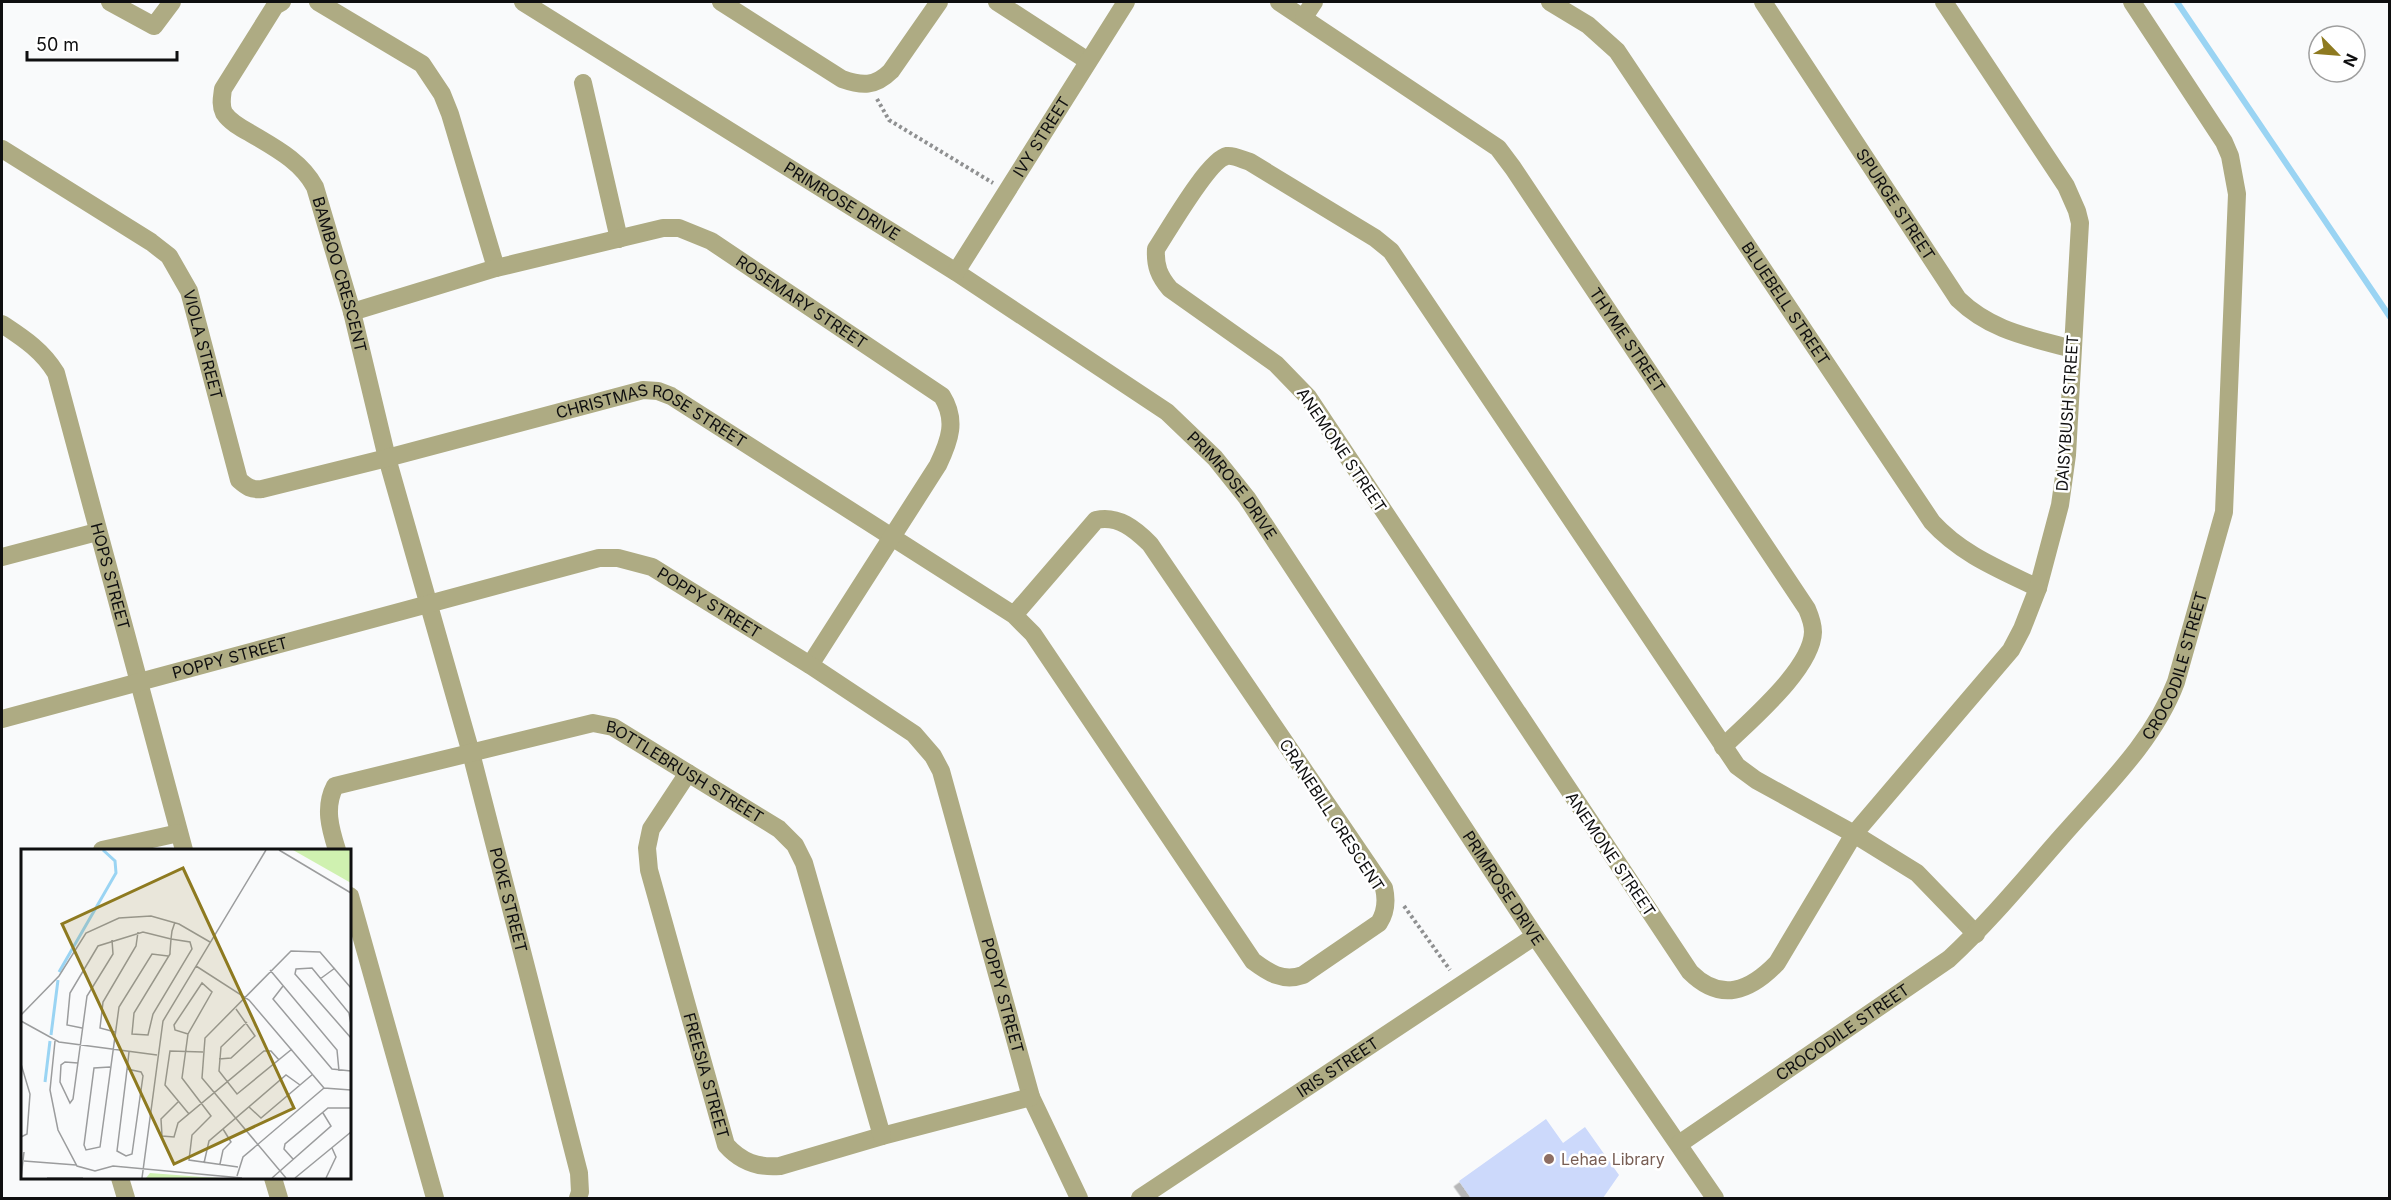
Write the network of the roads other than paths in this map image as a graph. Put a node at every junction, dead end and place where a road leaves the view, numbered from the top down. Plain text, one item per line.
1 (110, 2) edge
2 (172, 2) edge
3 (282, 2) edge
4 (318, 2) edge
5 (524, 2) edge
6 (721, 2) edge
7 (939, 2) edge
8 (997, 2) edge
9 (1126, 2) edge
10 (1279, 2) edge
11 (1314, 2) edge
12 (1550, 2) edge
13 (1763, 2) edge
14 (1944, 2) edge
15 (2132, 2) edge
16 (1304, 17) junction
17 (1088, 61) junction
18 (583, 83) dead end
19 (2, 149) edge
20 (619, 239) junction
21 (496, 268) junction
22 (956, 272) junction
23 (352, 312) junction
24 (2, 324) edge
25 (2072, 349) junction
26 (387, 458) junction
27 (97, 532) junction
28 (893, 536) junction
29 (2, 556) edge
30 (2038, 588) junction
31 (429, 604) junction
32 (1014, 615) junction
33 (810, 665) junction
34 (139, 684) junction
35 (2, 719) edge
36 (1723, 747) junction
37 (471, 753) junction
38 (688, 773) junction
39 (1854, 834) junction
40 (181, 842) edge
41 (112, 849) edge
42 (337, 849) edge
43 (351, 900) edge
44 (1976, 934) junction
45 (1535, 936) junction
46 (1031, 1097) junction
47 (882, 1136) junction
48 (1679, 1143) junction
49 (120, 1179) edge
50 (273, 1179) edge
51 (126, 1198) edge
52 (279, 1198) edge
53 (435, 1198) edge
54 (578, 1198) edge
55 (1079, 1198) edge
56 (1140, 1198) edge
57 (1715, 1198) edge

1 - 2 street
3 - 23 street, BAMBOO CRESCENT
4 - 21 street
5 - 22 street, PRIMROSE DRIVE
6 - 7 street
8 - 17 street
9 - 17 street, IVY STREET
10 - 16 street, THYME STREET
11 - 16 street
12 - 30 street, BLUEBELL STREET
13 - 25 street, SPURGE STREET
14 - 25 street, DAISYBUSH STREET
15 - 44 street, CROCODILE STREET
16 - 36 street, THYME STREET
17 - 22 street, IVY STREET
18 - 20 street
19 - 26 street, VIOLA STREET
20 - 21 street, ROSEMARY STREET
20 - 28 street, ROSEMARY STREET
21 - 23 street, ROSEMARY STREET
22 - 45 street, PRIMROSE DRIVE
23 - 26 street, BAMBOO CRESCENT
24 - 27 street, HOPS STREET
25 - 30 street, DAISYBUSH STREET
26 - 28 street, CHRISTMAS ROSE STREET
26 - 31 street, BAMBOO CRESCENT
27 - 29 street
27 - 34 street, HOPS STREET
28 - 32 street, CRANEBILL CRESCENT
28 - 33 street, ROSEMARY STREET
30 - 39 street, DAISYBUSH STREET
31 - 33 street, POPPY STREET
31 - 34 street, POPPY STREET
31 - 37 street, POKE STREET
32 - 32 street, CRANEBILL CRESCENT
33 - 46 street, POPPY STREET
34 - 35 street, POPPY STREET
34 - 40 street, HOPS STREET
36 - 39 street, ANEMONE STREET
36 - 39 street, ANEMONE STREET
37 - 38 street, BOTTLEBRUSH STREET
37 - 42 street, BOTTLEBRUSH STREET
37 - 54 street, POKE STREET
38 - 47 street, BOTTLEBRUSH STREET
38 - 47 street, FREESIA STREET
39 - 44 street, ANEMONE STREET
40 - 41 street
43 - 53 street
44 - 48 street, CROCODILE STREET
45 - 48 street, PRIMROSE DRIVE
45 - 56 street, IRIS STREET
46 - 47 street, FREESIA STREET
46 - 55 street, POPPY STREET
48 - 57 street, PRIMROSE DRIVE
49 - 51 street
50 - 52 street

